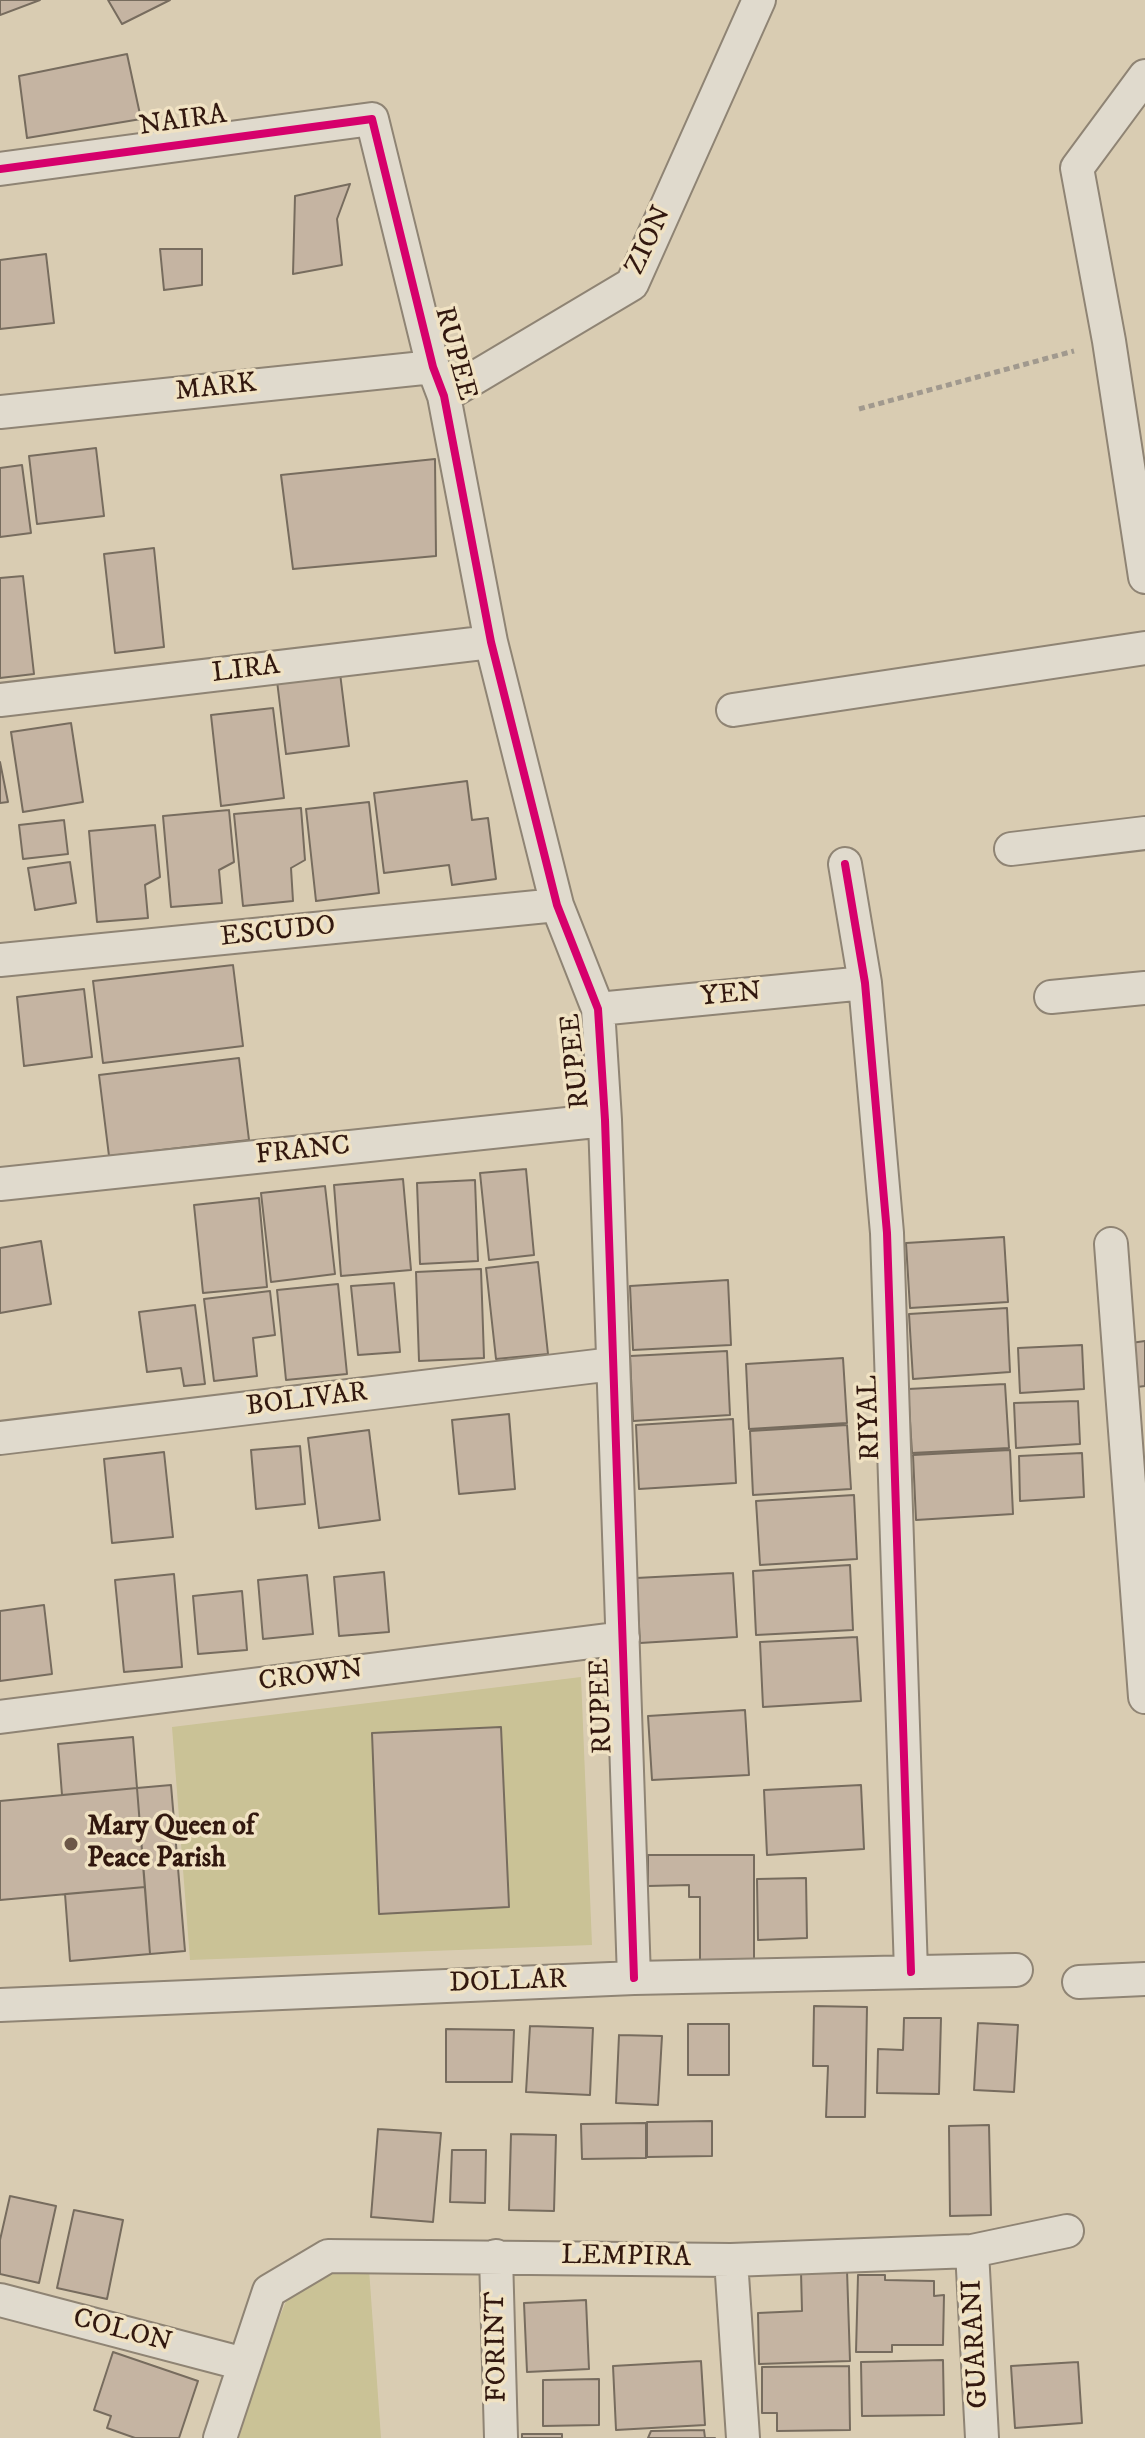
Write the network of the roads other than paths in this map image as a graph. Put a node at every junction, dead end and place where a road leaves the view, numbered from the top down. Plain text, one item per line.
1 (759, 0) edge
2 (1145, 76) edge
3 (372, 119) joint
4 (0, 169) edge
5 (438, 381) junction
6 (0, 412) edge
7 (1145, 577) edge
8 (491, 642) junction
9 (1145, 648) edge
10 (0, 700) edge
11 (733, 710) dead end
12 (1145, 833) edge
13 (1011, 849) dead end
14 (845, 864) dead end
15 (557, 905) junction
16 (0, 960) edge
17 (865, 983) junction
18 (1145, 988) edge
19 (1051, 997) dead end
20 (598, 1009) junction
21 (605, 1120) junction
22 (0, 1184) edge
23 (1111, 1244) dead end
24 (613, 1364) junction
25 (0, 1438) edge
26 (623, 1638) junction
27 (1145, 1697) edge
28 (0, 1717) edge
29 (1016, 1970) dead end
30 (911, 1972) junction
31 (634, 1978) junction
32 (1145, 1979) edge
33 (1079, 1982) dead end
34 (0, 2005) edge
35 (1067, 2231) dead end
36 (972, 2251) junction
37 (496, 2256) junction
38 (731, 2260) junction
39 (0, 2300) edge
40 (244, 2364) junction
41 (220, 2438) edge
42 (501, 2438) edge
43 (743, 2438) edge
44 (982, 2438) edge

1 - 5 street, ZION
2 - 7 street
3 - 4 street, NAIRA
3 - 5 street, RUPEE
5 - 6 street, MARK
5 - 8 street, RUPEE
8 - 10 street, LIRA
8 - 15 street, RUPEE
9 - 11 street
12 - 13 street
14 - 17 street, RIYAL
15 - 16 street, ESCUDO
15 - 20 street, RUPEE
17 - 20 street, YEN
17 - 30 street, RIYAL
18 - 19 street
20 - 21 street, RUPEE
21 - 22 street, FRANC
21 - 24 street, RUPEE
23 - 27 street
24 - 25 street, BOLIVAR
24 - 26 street, RUPEE
26 - 28 street, CROWN
26 - 31 street, RUPEE
29 - 30 street, DOLLAR
30 - 31 street, DOLLAR
31 - 34 street, DOLLAR
32 - 33 street
35 - 36 street, LEMPIRA
36 - 38 street, LEMPIRA
36 - 44 street, GUARANI
37 - 38 street, LEMPIRA
37 - 40 street, LEMPIRA
37 - 42 street, FORINT
38 - 43 street
39 - 40 street, COLON
40 - 41 street, LEMPIRA

